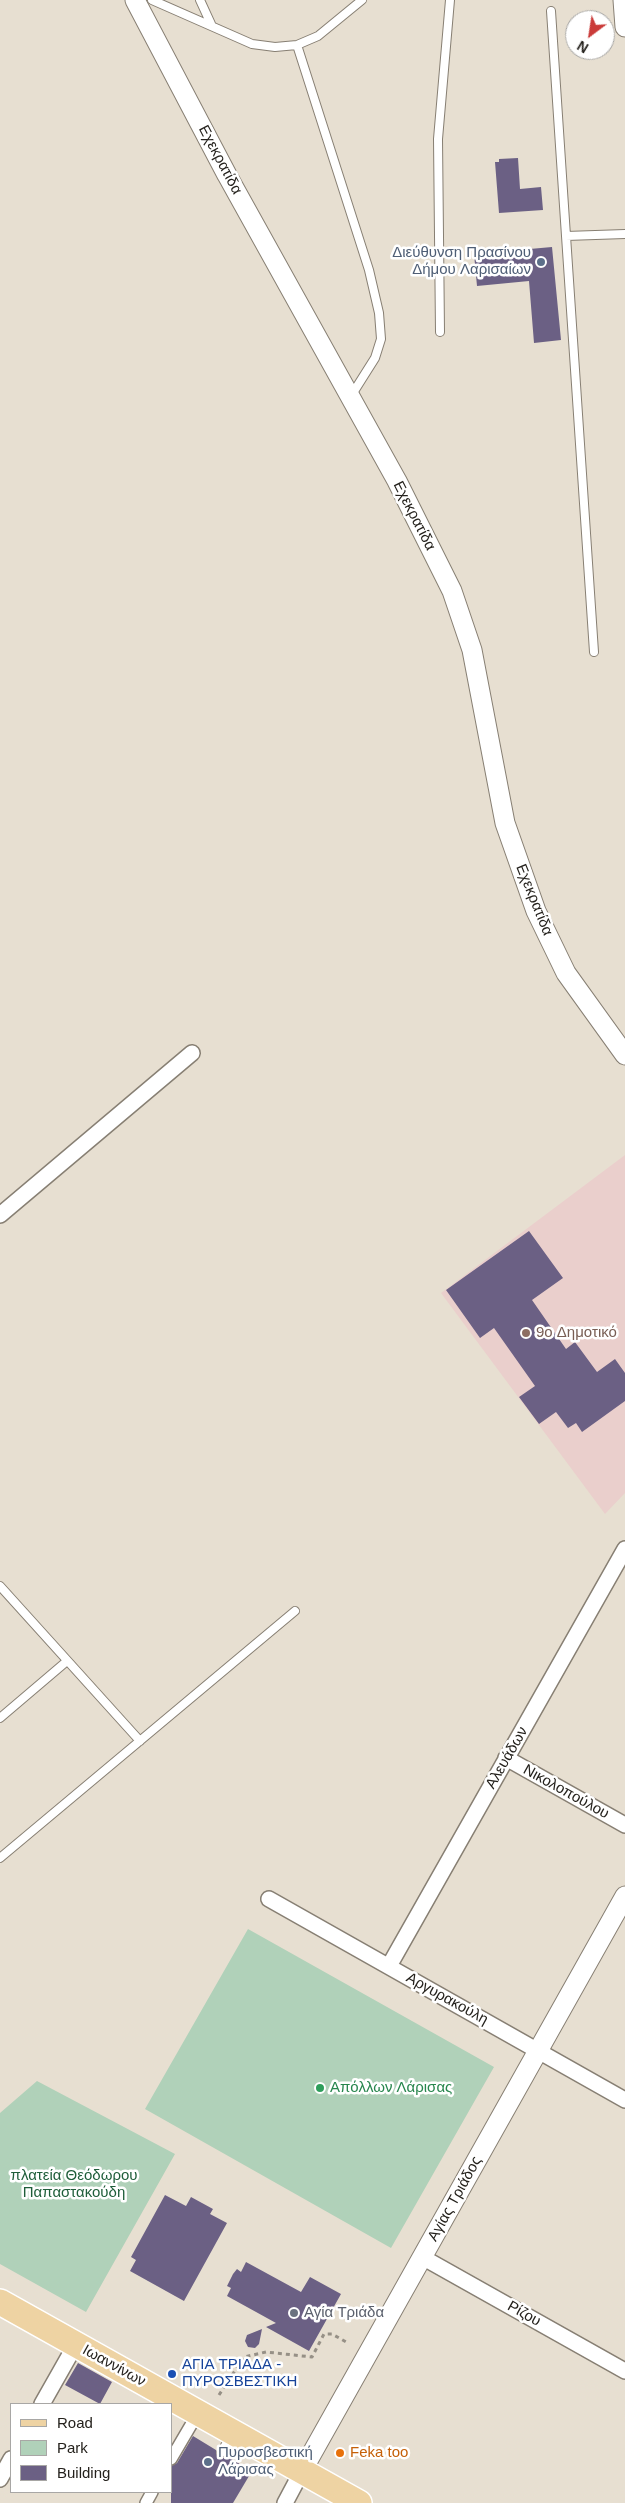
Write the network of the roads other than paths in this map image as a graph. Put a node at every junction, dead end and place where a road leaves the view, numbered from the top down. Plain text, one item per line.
1 (135, 0) edge
2 (152, 0) edge
3 (200, 0) edge
4 (362, 0) edge
5 (450, 0) edge
6 (623, 0) edge
7 (550, 11) dead end
8 (210, 24) junction
9 (625, 27) edge
10 (298, 45) junction
11 (625, 234) edge
12 (566, 236) junction
13 (440, 332) dead end
14 (350, 397) junction
15 (594, 652) dead end
16 (192, 1053) dead end
17 (625, 1055) edge
18 (0, 1215) edge
19 (625, 1551) edge
20 (0, 1586) edge
21 (295, 1612) dead end
22 (67, 1661) junction
23 (0, 1718) edge
24 (140, 1742) junction
25 (506, 1758) junction
26 (625, 1825) edge
27 (0, 1858) edge
28 (625, 1896) edge
29 (269, 1899) dead end
30 (389, 1966) junction
31 (538, 2051) junction
32 (625, 2100) edge
33 (422, 2257) junction
34 (0, 2302) edge
35 (76, 2344) junction
36 (625, 2371) edge
37 (43, 2403) edge
38 (198, 2413) junction
39 (172, 2457) edge
40 (10, 2461) edge
41 (302, 2471) junction
42 (0, 2479) edge
43 (285, 2503) edge
44 (358, 2503) edge

1 - 14 street, Εχεκρατίδα
2 - 8 lane
3 - 8 lane
4 - 10 lane
5 - 13 lane
6 - 9 street
7 - 12 lane
8 - 10 lane
10 - 14 lane
11 - 12 lane
12 - 15 lane
14 - 17 street, Εχεκρατίδα
16 - 18 street
19 - 25 street, Αλευάδων
20 - 22 lane
21 - 24 lane
22 - 23 lane
22 - 24 lane
24 - 27 lane
25 - 26 street, Νικολοπούλου
25 - 30 street, Αλευάδων
28 - 31 street, Αγίας Τριάδος
29 - 30 street, Αργυρακούλη
30 - 31 street, Αργυρακούλη
31 - 32 street, Αργυρακούλη
31 - 33 street, Αγίας Τριάδος
33 - 36 street, Ρίζου
33 - 41 street, Αγίας Τριάδος
34 - 35 main road, Ιωαννίνων
35 - 37 street
35 - 38 main road, Ιωαννίνων
38 - 39 street
38 - 41 main road, Ιωαννίνων
40 - 42 street
41 - 43 street, Αγίας Τριάδος
41 - 44 main road, Ιωαννίνων

